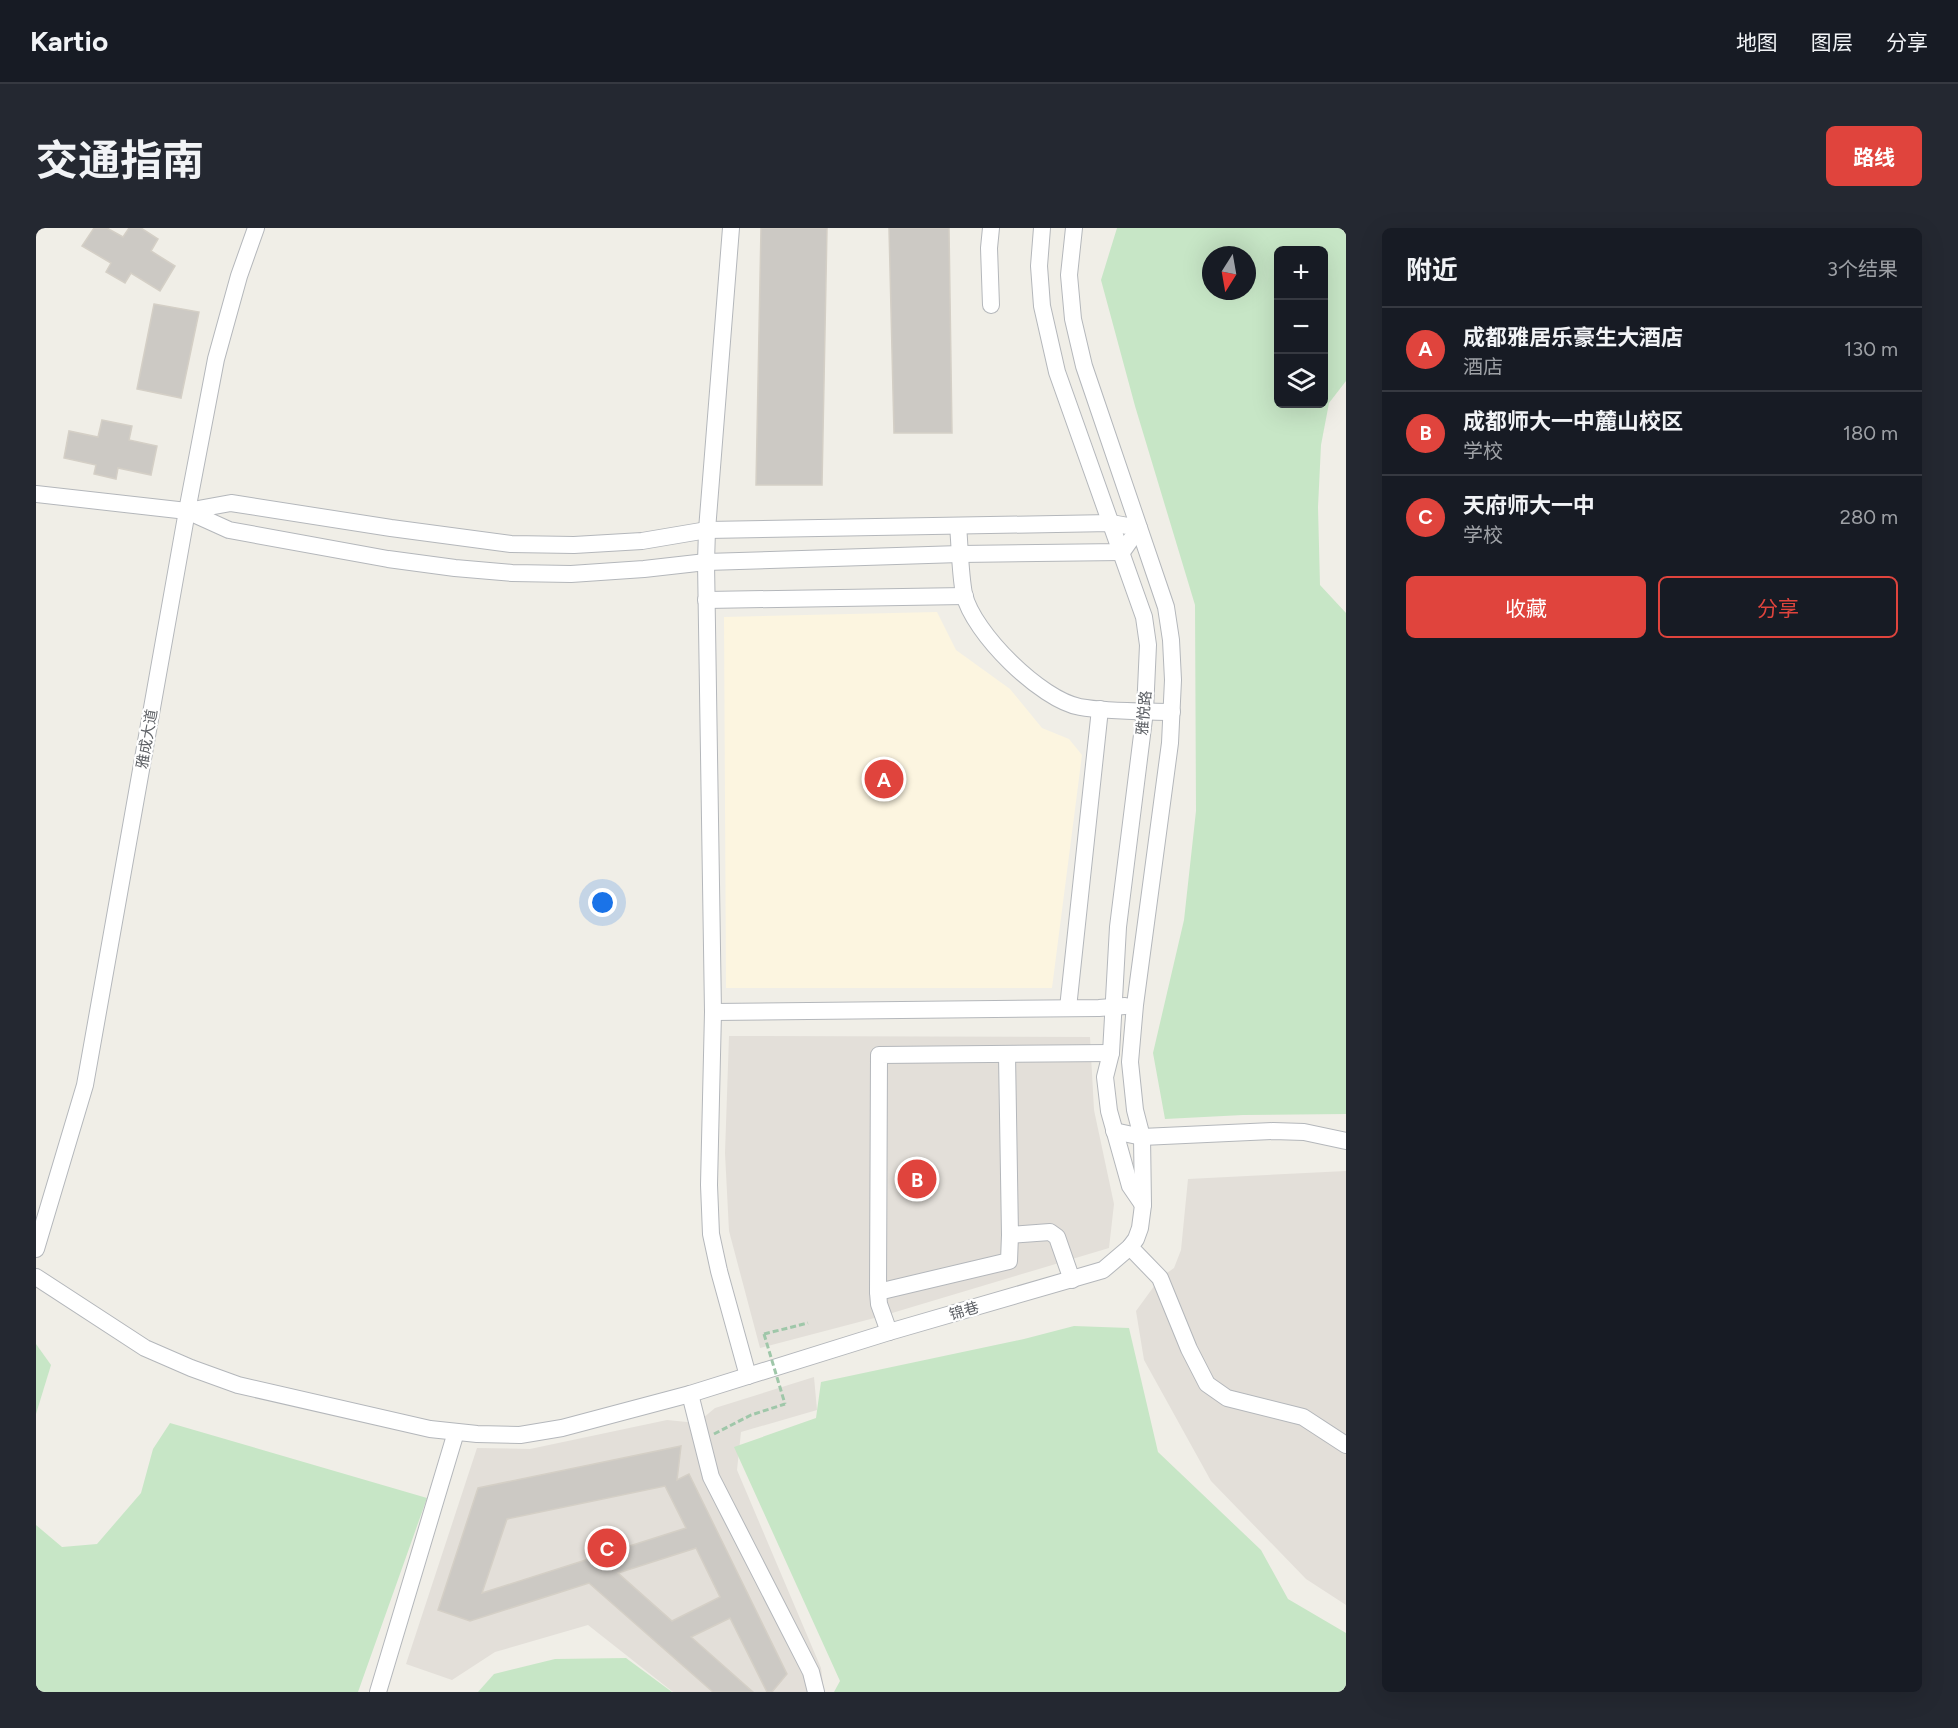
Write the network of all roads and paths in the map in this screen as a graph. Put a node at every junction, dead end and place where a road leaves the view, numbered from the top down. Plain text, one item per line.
1 (731, 228) edge
2 (991, 228) edge
3 (1042, 228) edge
4 (1074, 228) edge
5 (251, 230) edge
6 (991, 305) dead end
7 (36, 494) edge
8 (187, 511) junction
9 (1111, 523) junction
10 (958, 526) junction
11 (1139, 528) junction
12 (707, 530) junction
13 (1122, 552) junction
14 (960, 554) junction
15 (706, 562) junction
16 (965, 596) junction
17 (706, 600) junction
18 (1100, 709) junction
19 (1145, 711) junction
20 (1172, 712) junction
21 (1135, 1005) junction
22 (1068, 1008) junction
23 (1113, 1008) junction
24 (712, 1011) junction
25 (1111, 1053) junction
26 (1007, 1055) junction
27 (1114, 1131) junction
28 (1142, 1137) junction
29 (1346, 1141) edge
30 (1143, 1205) junction
31 (1010, 1235) junction
32 (1130, 1247) junction
33 (36, 1249) edge
34 (36, 1277) edge
35 (1072, 1280) junction
36 (879, 1292) junction
37 (808, 1323) dead end
38 (889, 1332) junction
39 (748, 1376) junction
40 (690, 1394) junction
41 (456, 1432) junction
42 (702, 1440) junction
43 (1346, 1445) edge
44 (378, 1692) edge
45 (816, 1692) edge

1 - 12 street
2 - 6 street
3 - 9 street, 雅悦路
4 - 11 street, 锦巷
5 - 8 street, 雅成大道
7 - 8 street
8 - 12 street
8 - 15 street
8 - 33 street, 雅成大道
9 - 10 street
9 - 11 street
9 - 13 street, 雅悦路
10 - 12 street
10 - 14 street
11 - 13 street
11 - 20 street, 锦巷
12 - 15 street
13 - 14 street
13 - 19 street, 雅悦路
14 - 15 street
14 - 16 street
15 - 17 street
16 - 17 street
16 - 18 street
17 - 24 street
18 - 19 street
18 - 22 street
19 - 20 street
19 - 23 street, 雅悦路
20 - 21 street, 锦巷
21 - 23 street
21 - 28 street, 锦巷
22 - 23 street
22 - 24 street
23 - 25 street, 雅悦路
24 - 39 street
25 - 26 street
25 - 27 street, 雅悦路
26 - 31 street
26 - 36 street
27 - 28 street
27 - 30 street, 雅悦路
28 - 29 street
28 - 30 street, 锦巷
30 - 32 street, 锦巷
31 - 35 street
31 - 36 street
32 - 35 street, 锦巷
32 - 43 street
34 - 41 street, 锦巷
35 - 38 street, 锦巷
36 - 38 street
37 - 42 path, bridge
38 - 39 street, 锦巷
39 - 40 street, 锦巷
40 - 41 street, 锦巷
40 - 42 street
41 - 44 street
42 - 45 street

